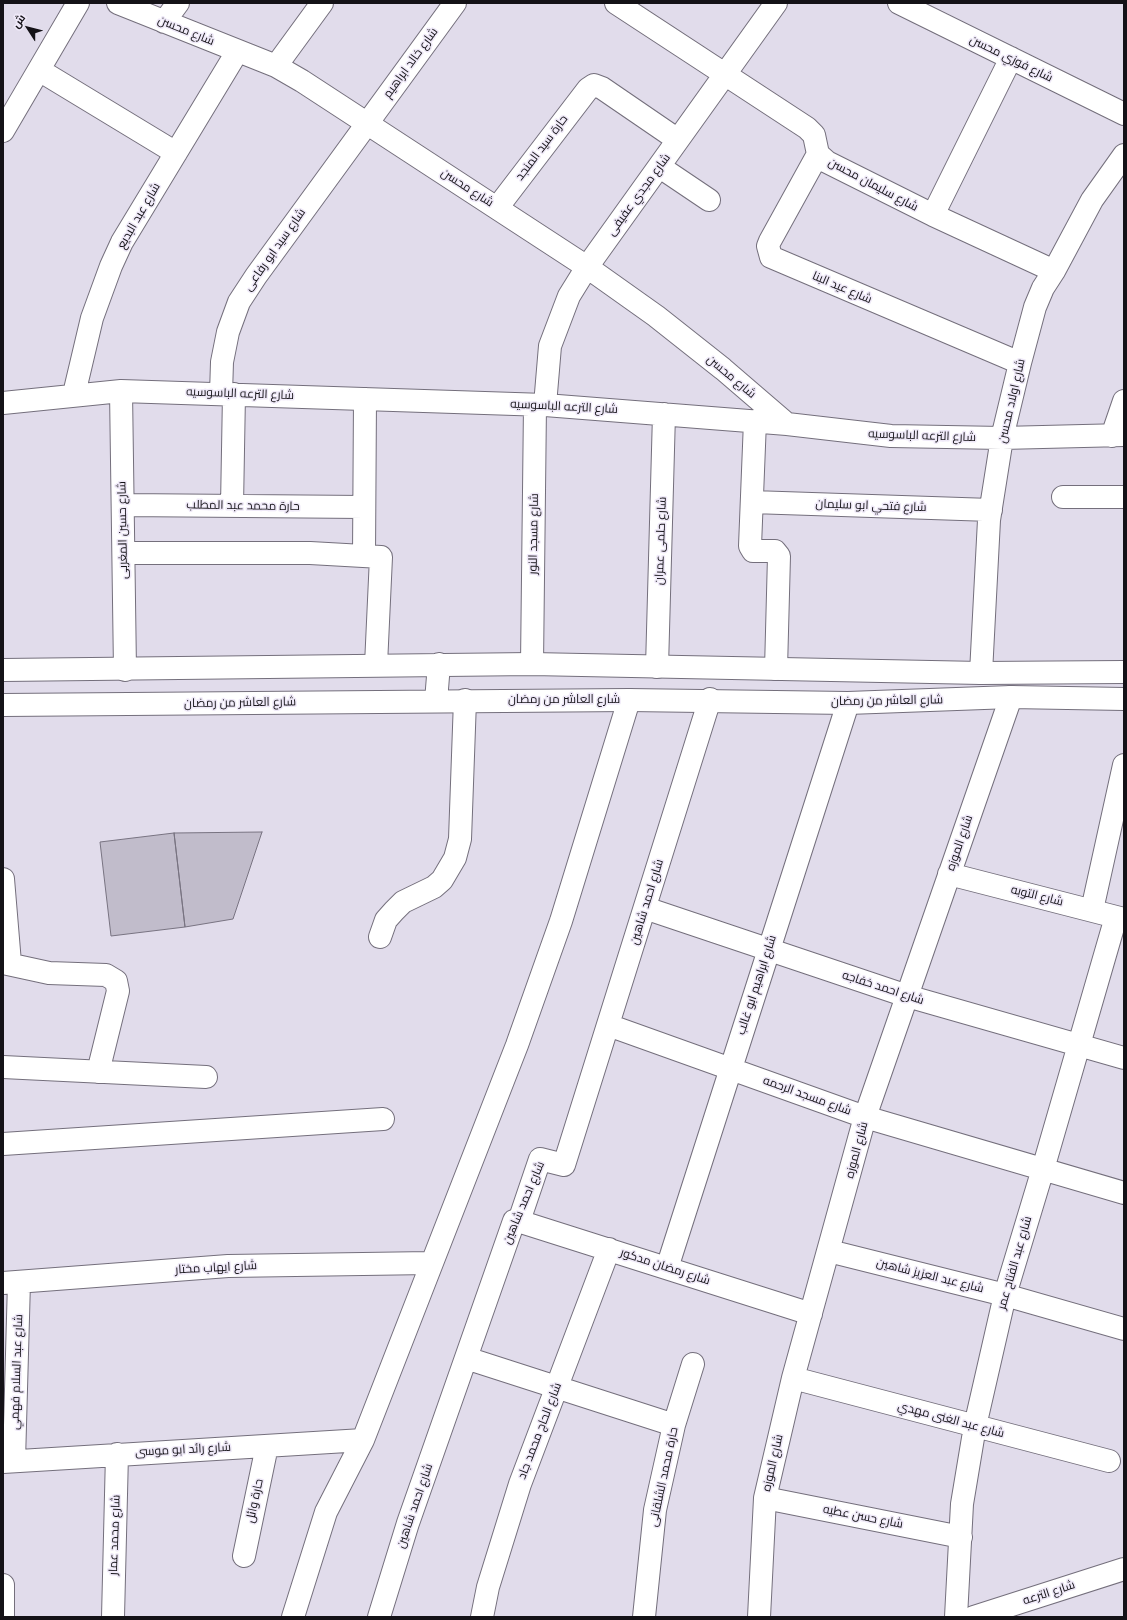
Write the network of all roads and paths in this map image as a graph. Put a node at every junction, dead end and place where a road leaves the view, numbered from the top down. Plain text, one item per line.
1 (78, 3) edge
2 (118, 3) edge
3 (178, 3) edge
4 (322, 3) edge
5 (455, 3) edge
6 (776, 3) edge
7 (899, 3) edge
8 (625, 5) edge
9 (164, 22) junction
10 (238, 52) junction
11 (1011, 58) junction
12 (276, 66) junction
13 (39, 70) junction
14 (726, 76) junction
15 (1124, 114) edge
16 (367, 122) junction
17 (3, 131) edge
18 (678, 140) junction
19 (176, 153) junction
20 (818, 154) junction
21 (1124, 154) edge
22 (660, 167) junction
23 (709, 200) dead end
24 (497, 208) junction
25 (933, 216) junction
26 (587, 267) junction
27 (1054, 271) junction
28 (1020, 363) junction
29 (121, 390) junction
30 (74, 394) junction
31 (228, 394) junction
32 (366, 399) junction
33 (1124, 401) edge
34 (3, 403) edge
35 (540, 405) junction
36 (664, 414) junction
37 (755, 421) junction
38 (787, 424) junction
39 (1118, 435) edge
40 (1002, 438) junction
41 (1063, 497) dead end
42 (1124, 497) edge
43 (752, 502) junction
44 (123, 505) junction
45 (232, 506) junction
46 (364, 507) junction
47 (991, 510) junction
48 (124, 553) junction
49 (364, 555) junction
50 (440, 664) junction
51 (532, 664) junction
52 (376, 665) junction
53 (657, 667) junction
54 (776, 669) junction
55 (3, 670) edge
56 (125, 670) junction
57 (1124, 672) edge
58 (981, 673) junction
59 (1010, 697) junction
60 (1124, 699) edge
61 (465, 700) junction
62 (629, 700) junction
63 (710, 700) junction
64 (436, 701) junction
65 (848, 703) junction
66 (3, 705) edge
67 (1124, 765) edge
68 (949, 874) junction
69 (3, 879) edge
70 (645, 908) junction
71 (1092, 910) junction
72 (1120, 918) edge
73 (380, 937) dead end
74 (769, 950) junction
75 (6, 963) edge
76 (907, 996) junction
77 (608, 1025) junction
78 (1078, 1045) junction
79 (1124, 1058) edge
80 (3, 1067) edge
81 (730, 1069) junction
82 (98, 1072) junction
83 (206, 1077) dead end
84 (866, 1117) junction
85 (383, 1119) dead end
86 (3, 1144) edge
87 (1043, 1169) junction
88 (1124, 1193) edge
89 (518, 1221) junction
90 (609, 1249) junction
91 (829, 1251) junction
92 (430, 1263) junction
93 (667, 1268) junction
94 (11, 1283) edge
95 (1005, 1295) junction
96 (811, 1314) junction
97 (1124, 1329) edge
98 (466, 1358) junction
99 (693, 1364) dead end
100 (793, 1378) junction
101 (557, 1387) junction
102 (674, 1426) junction
103 (975, 1426) junction
104 (363, 1440) junction
105 (267, 1446) junction
106 (117, 1454) junction
107 (1109, 1461) dead end
108 (8, 1462) edge
109 (765, 1498) junction
110 (961, 1537) junction
111 (244, 1556) dead end
112 (1124, 1569) edge
113 (3, 1586) edge
114 (3, 1617) edge
115 (113, 1617) edge
116 (293, 1617) edge
117 (379, 1617) edge
118 (482, 1617) edge
119 (644, 1617) edge
120 (759, 1617) edge
121 (956, 1617) edge
122 (974, 1617) edge

1 - 13 street
2 - 9 street, شارع محسن
3 - 9 street
4 - 12 street
5 - 16 street, شارع خالد ابراهيم
6 - 14 street, شارع مجدي عفيفى
7 - 11 street, شارع فوزي محسن
8 - 14 street, شارع سليمان محسن
9 - 10 street, شارع محسن
10 - 12 street, شارع محسن
10 - 19 street, شارع عبد البديع
11 - 15 street, شارع فوزي محسن
11 - 25 street
12 - 16 street, شارع محسن
13 - 17 street
13 - 19 street
14 - 18 street, شارع مجدي عفيفى
14 - 20 street, شارع سليمان محسن
16 - 24 street, شارع محسن
16 - 31 street, شارع سيد ابو رفاعى
18 - 22 street, شارع مجدي عفيفى
18 - 24 street, حارة سيد المنجد
19 - 30 street, شارع عبد البديع
20 - 25 street, شارع سليمان محسن
20 - 28 street, شارع عيد البنا
21 - 27 street, شارع اولاد محسن
22 - 23 street
22 - 26 street, شارع مجدي عفيفى
24 - 26 street, شارع محسن
25 - 27 street, شارع سليمان محسن
26 - 35 street, شارع مجدي عفيفى
26 - 38 street, شارع محسن
27 - 28 street, شارع اولاد محسن
28 - 40 street, شارع اولاد محسن
29 - 30 street, شارع الترعه الباسوسيه
29 - 31 street, شارع الترعه الباسوسيه
29 - 44 street, شارع حسين المغربى
30 - 34 street, شارع الترعه الباسوسيه
31 - 32 street, شارع الترعه الباسوسيه
31 - 45 street, شارع سيد ابو رفاعى
32 - 35 street, شارع الترعه الباسوسيه
32 - 46 street
33 - 39 street
35 - 36 street, شارع الترعه الباسوسيه
35 - 51 street, شارع مسجد النور
36 - 37 street, شارع الترعه الباسوسيه
36 - 53 street, شارع حلمى عمران
37 - 38 street, شارع الترعه الباسوسيه
37 - 43 street
38 - 40 street, شارع الترعه الباسوسيه
39 - 40 street, شارع الترعه الباسوسيه
40 - 47 street, شارع اولاد محسن
41 - 42 street
43 - 47 street, شارع فتحي ابو سليمان
43 - 54 street
44 - 45 street, حارة محمد عبد المطلب
44 - 48 street, شارع حسين المغربى
45 - 46 street, حارة محمد عبد المطلب
46 - 49 street
47 - 58 street, شارع اولاد محسن
48 - 49 street
48 - 56 street, شارع حسين المغربى
49 - 52 street
50 - 51 street
50 - 52 street
50 - 64 street
51 - 53 street
52 - 56 street
53 - 54 street
54 - 58 street
55 - 56 street
57 - 58 street
59 - 60 street, شارع العاشر من رمضان
59 - 65 street, شارع العاشر من رمضان
59 - 68 street, شارع الموزه
61 - 62 street, شارع العاشر من رمضان
61 - 64 street, شارع العاشر من رمضان
61 - 73 street
62 - 63 street, شارع العاشر من رمضان
62 - 92 street
63 - 65 street, شارع العاشر من رمضان
63 - 70 street, شارع احمد شاهين
64 - 66 street, شارع العاشر من رمضان
65 - 74 street, شارع ابراهيم ابو غالب
67 - 71 street
68 - 71 street, شارع التوبه
68 - 76 street, شارع الموزه
69 - 75 street
70 - 74 street, شارع احمد خفاجه
70 - 77 street, شارع احمد شاهين
71 - 72 street, شارع التوبه
72 - 78 street, شارع عبد الفتاح عمر
74 - 76 street, شارع احمد خفاجه
74 - 81 street, شارع ابراهيم ابو غالب
75 - 82 street
76 - 78 street, شارع احمد خفاجه
76 - 84 street, شارع الموزه
77 - 81 street, شارع مسجد الرحمه
77 - 89 street, شارع احمد شاهين
78 - 79 street, شارع احمد خفاجه
78 - 87 street, شارع عبد الفتاح عمر
80 - 82 street
81 - 84 street, شارع مسجد الرحمه
81 - 93 street, شارع ابراهيم ابو غالب
82 - 83 street
84 - 87 street, شارع مسجد الرحمه
84 - 91 street, شارع الموزه
85 - 86 street
87 - 88 street, شارع مسجد الرحمه
87 - 95 street, شارع عبد الفتاح عمر
89 - 90 street, شارع رمضان مدكور
89 - 98 street, شارع احمد شاهين
90 - 93 street, شارع رمضان مدكور
90 - 101 street, شارع الحاج محمد جاد
91 - 95 street, شارع عبد العزيز شاهين
91 - 96 street, شارع الموزه
92 - 94 street, شارع ايهاب مختار
92 - 104 street
93 - 96 street, شارع رمضان مدكور
94 - 108 street, شارع عبد السلام فهمي
95 - 97 street, شارع عبد العزيز شاهين
95 - 103 street, شارع عبد الفتاح عمر
96 - 100 street, شارع الموزه
98 - 101 street
98 - 117 street, شارع احمد شاهين
99 - 102 street, حارة محمد الشلقانى
100 - 103 street, شارع عبد الغنى مهدي
100 - 109 street, شارع الموزه
101 - 102 street
101 - 118 street, شارع الحاج محمد جاد
102 - 119 street, حارة محمد الشلقانى
103 - 107 street, شارع عبد الغنى مهدي
103 - 110 street, شارع عبد الفتاح عمر
104 - 105 street, شارع رائد ابو موسى
104 - 116 street
105 - 106 street, شارع رائد ابو موسى
105 - 111 street, حارة وائل
106 - 108 street, شارع رائد ابو موسى
106 - 115 street, شارع محمد عمار
109 - 110 street, شارع حسن عطيه
109 - 120 street, شارع الموزه
110 - 121 street, شارع عبد الفتاح عمر
112 - 122 street, شارع الترعه
113 - 114 street

